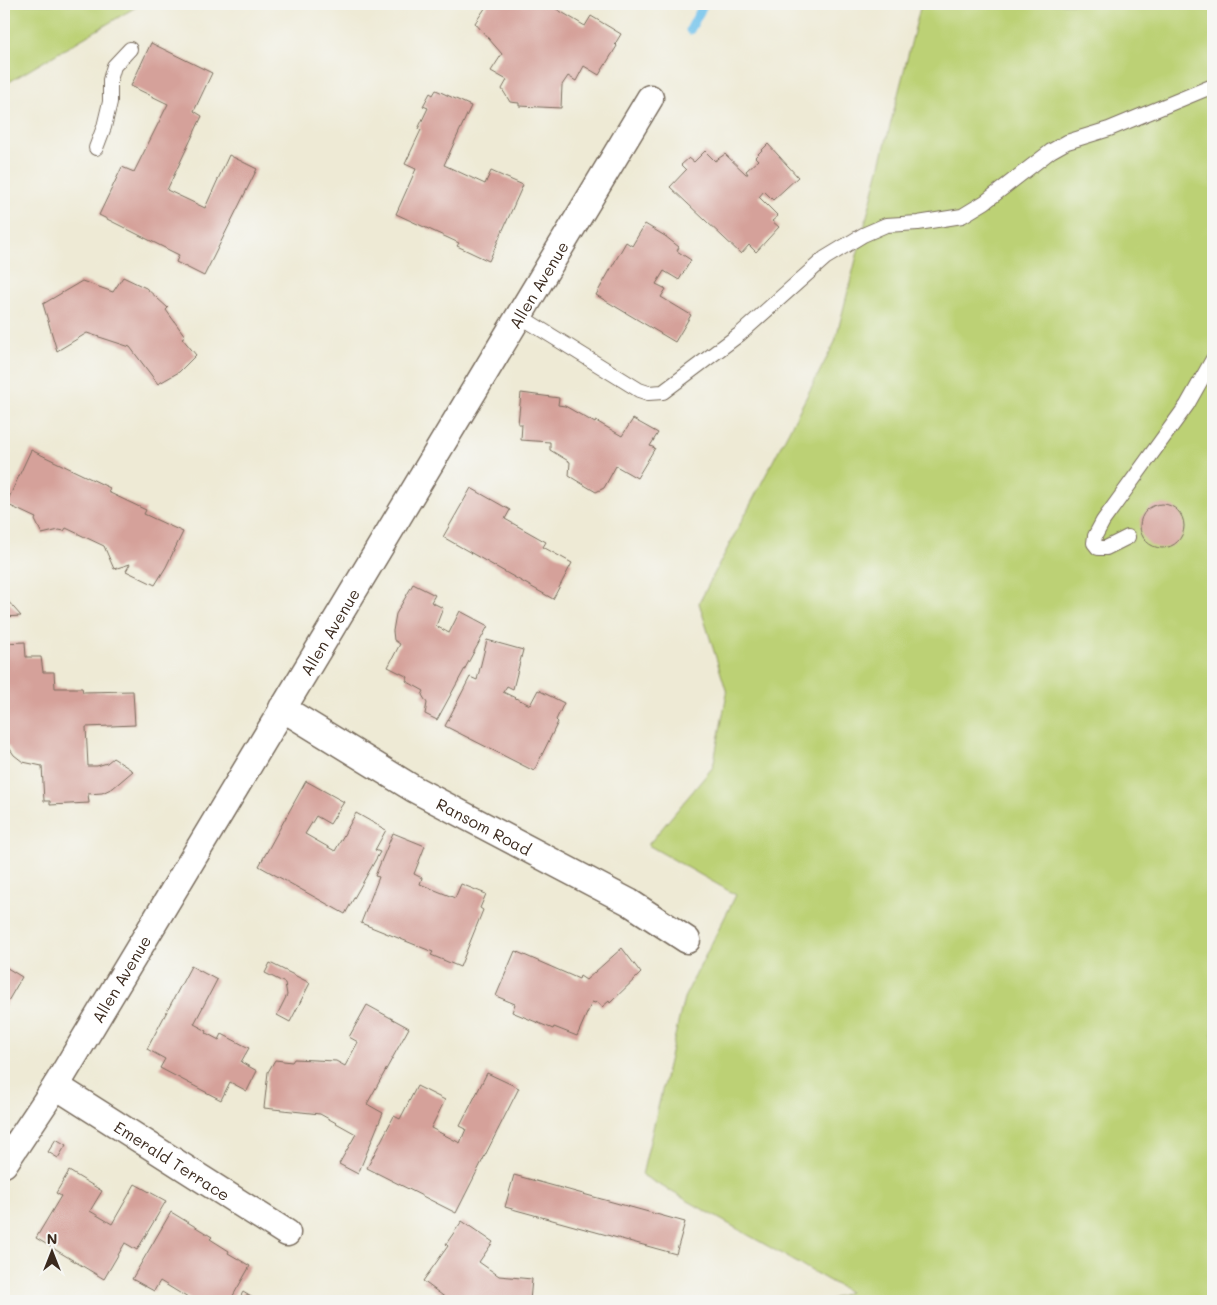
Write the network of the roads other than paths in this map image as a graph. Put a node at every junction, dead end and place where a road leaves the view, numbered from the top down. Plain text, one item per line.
1 (130, 49) dead end
2 (1213, 86) edge
3 (650, 98) dead end
4 (96, 148) dead end
5 (518, 315) junction
6 (1213, 359) edge
7 (1128, 537) dead end
8 (282, 708) junction
9 (687, 940) dead end
10 (56, 1086) junction
11 (4, 1164) edge
12 (287, 1233) dead end

1 - 4 lane
2 - 5 lane
3 - 5 street, Allen Avenue
5 - 8 street, Allen Avenue
6 - 7 lane
8 - 9 street, Ransom Road
8 - 10 street, Allen Avenue
10 - 11 street, Allen Avenue
10 - 12 street, Emerald Terrace

